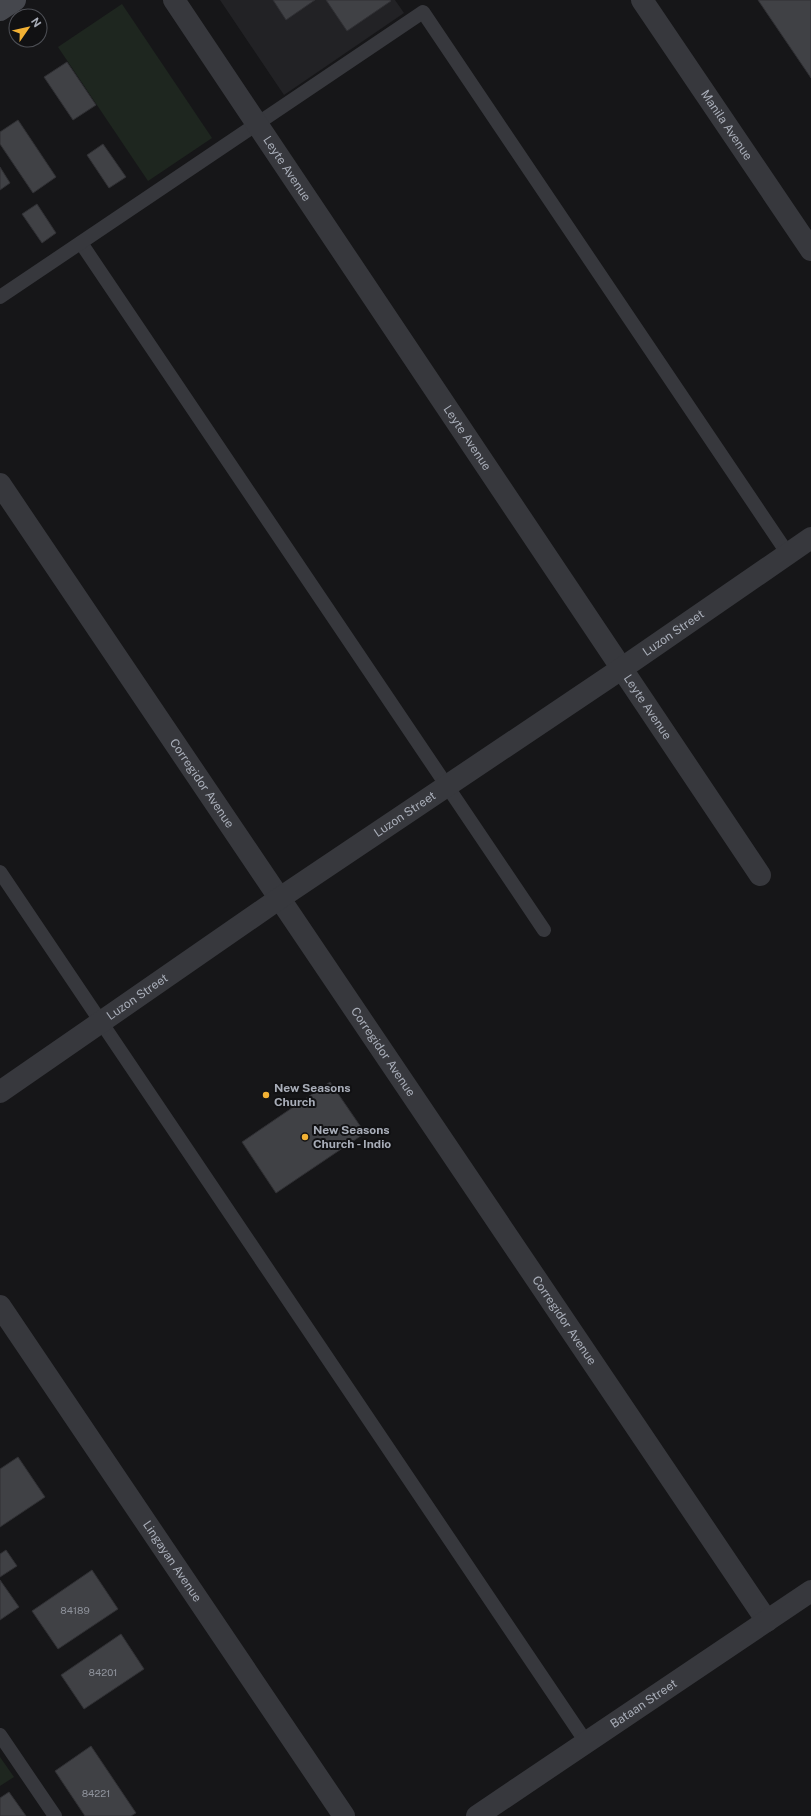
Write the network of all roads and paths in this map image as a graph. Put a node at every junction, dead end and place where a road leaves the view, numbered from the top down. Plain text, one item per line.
1 (14, 0) edge
2 (174, 0) edge
3 (642, 0) edge
4 (0, 10) edge
5 (257, 124) junction
6 (81, 243) junction
7 (811, 250) edge
8 (0, 297) edge
9 (0, 484) edge
10 (811, 538) edge
11 (788, 554) junction
12 (621, 669) junction
13 (447, 786) junction
14 (0, 872) edge
15 (760, 875) dead end
16 (280, 898) junction
17 (544, 930) dead end
18 (101, 1022) junction
19 (0, 1092) edge
20 (0, 1306) edge
21 (811, 1591) edge
22 (767, 1621) junction
23 (0, 1735) edge
24 (586, 1742) junction
25 (55, 1816) edge
26 (344, 1816) edge
27 (477, 1816) edge

1 - 4 main road
2 - 5 street, Leyte Avenue
3 - 7 street, Manila Avenue
5 - 6 lane
5 - 11 lane
5 - 12 street, Leyte Avenue
6 - 8 lane
6 - 13 lane
9 - 16 street, Corregidor Avenue
10 - 11 street, Luzon Street
11 - 12 street, Luzon Street
12 - 13 street, Luzon Street
12 - 15 street, Leyte Avenue
13 - 16 street, Luzon Street
13 - 17 lane
14 - 18 lane
16 - 18 street, Luzon Street
16 - 22 street, Corregidor Avenue
18 - 19 street, Luzon Street
18 - 24 lane
20 - 26 street, Lingayan Avenue
21 - 22 street, Bataan Street
22 - 24 street, Bataan Street
23 - 25 lane
24 - 27 street, Bataan Street

